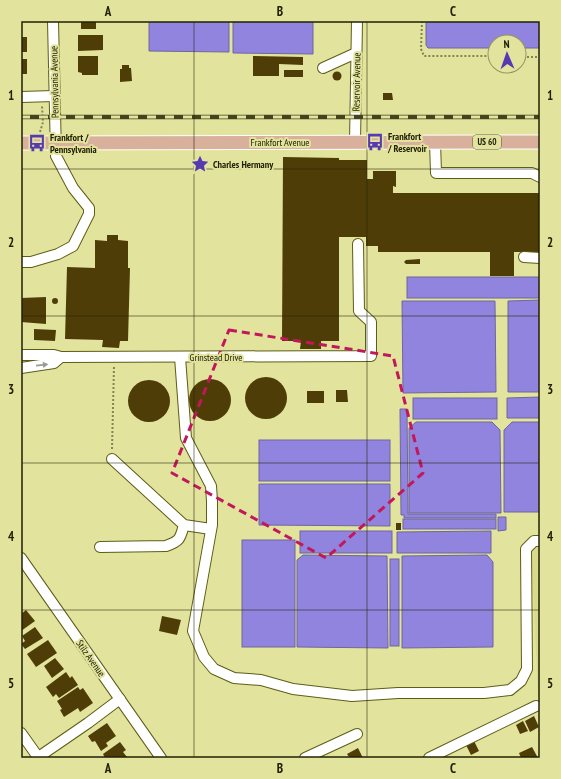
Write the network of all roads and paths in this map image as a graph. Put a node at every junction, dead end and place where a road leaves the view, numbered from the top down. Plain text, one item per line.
1 (53, 21) edge
2 (357, 21) edge
3 (422, 21) edge
4 (356, 53) junction
5 (487, 56) edge
6 (527, 57) edge
7 (540, 57) edge
8 (323, 68) dead end
9 (54, 96) junction
10 (21, 97) edge
11 (42, 99) dead end
12 (40, 132) dead end
13 (355, 142) junction
14 (435, 142) junction
15 (540, 142) edge
16 (21, 143) edge
17 (54, 143) junction
18 (540, 177) edge
19 (358, 244) dead end
20 (524, 257) dead end
21 (540, 258) edge
22 (21, 262) edge
23 (21, 355) edge
24 (61, 357) junction
25 (114, 357) junction
26 (180, 357) junction
27 (21, 368) edge
28 (112, 459) joint
29 (184, 525) junction
30 (212, 529) junction
31 (540, 541) edge
32 (100, 548) dead end
33 (21, 558) edge
34 (120, 699) junction
35 (539, 705) edge
36 (21, 733) edge
37 (357, 734) dead end
38 (40, 757) edge
39 (161, 758) edge
40 (305, 758) edge
41 (429, 758) edge

1 - 9 street, Pennsylvania Avenue
2 - 4 street, Reservoir Avenue
3 - 5 path
4 - 8 street
4 - 13 street, Reservoir Avenue
6 - 7 path
9 - 10 street
9 - 17 street, Pennsylvania Avenue
11 - 12 path
13 - 14 main road, Frankfort Avenue / US 60
13 - 17 main road, Frankfort Avenue / US 60
14 - 15 main road, Frankfort Avenue / US 60
14 - 18 street
16 - 17 main road, Frankfort Avenue / US 60
17 - 22 street, Pennsylvania Avenue
19 - 26 street, Grinstead Drive
20 - 21 street
23 - 24 street, Grinstead Drive
24 - 25 street, Grinstead Drive
27 -> 24 street, Grinstead Drive
25 - 26 street, Grinstead Drive
25 - 28 path
26 - 30 street
28 - 29 street
29 - 30 street
29 - 32 street
30 - 31 street
33 - 34 street, Stilz Avenue
34 - 38 street
34 - 39 street, Stilz Avenue
35 - 41 street
36 - 38 street
37 - 40 street

